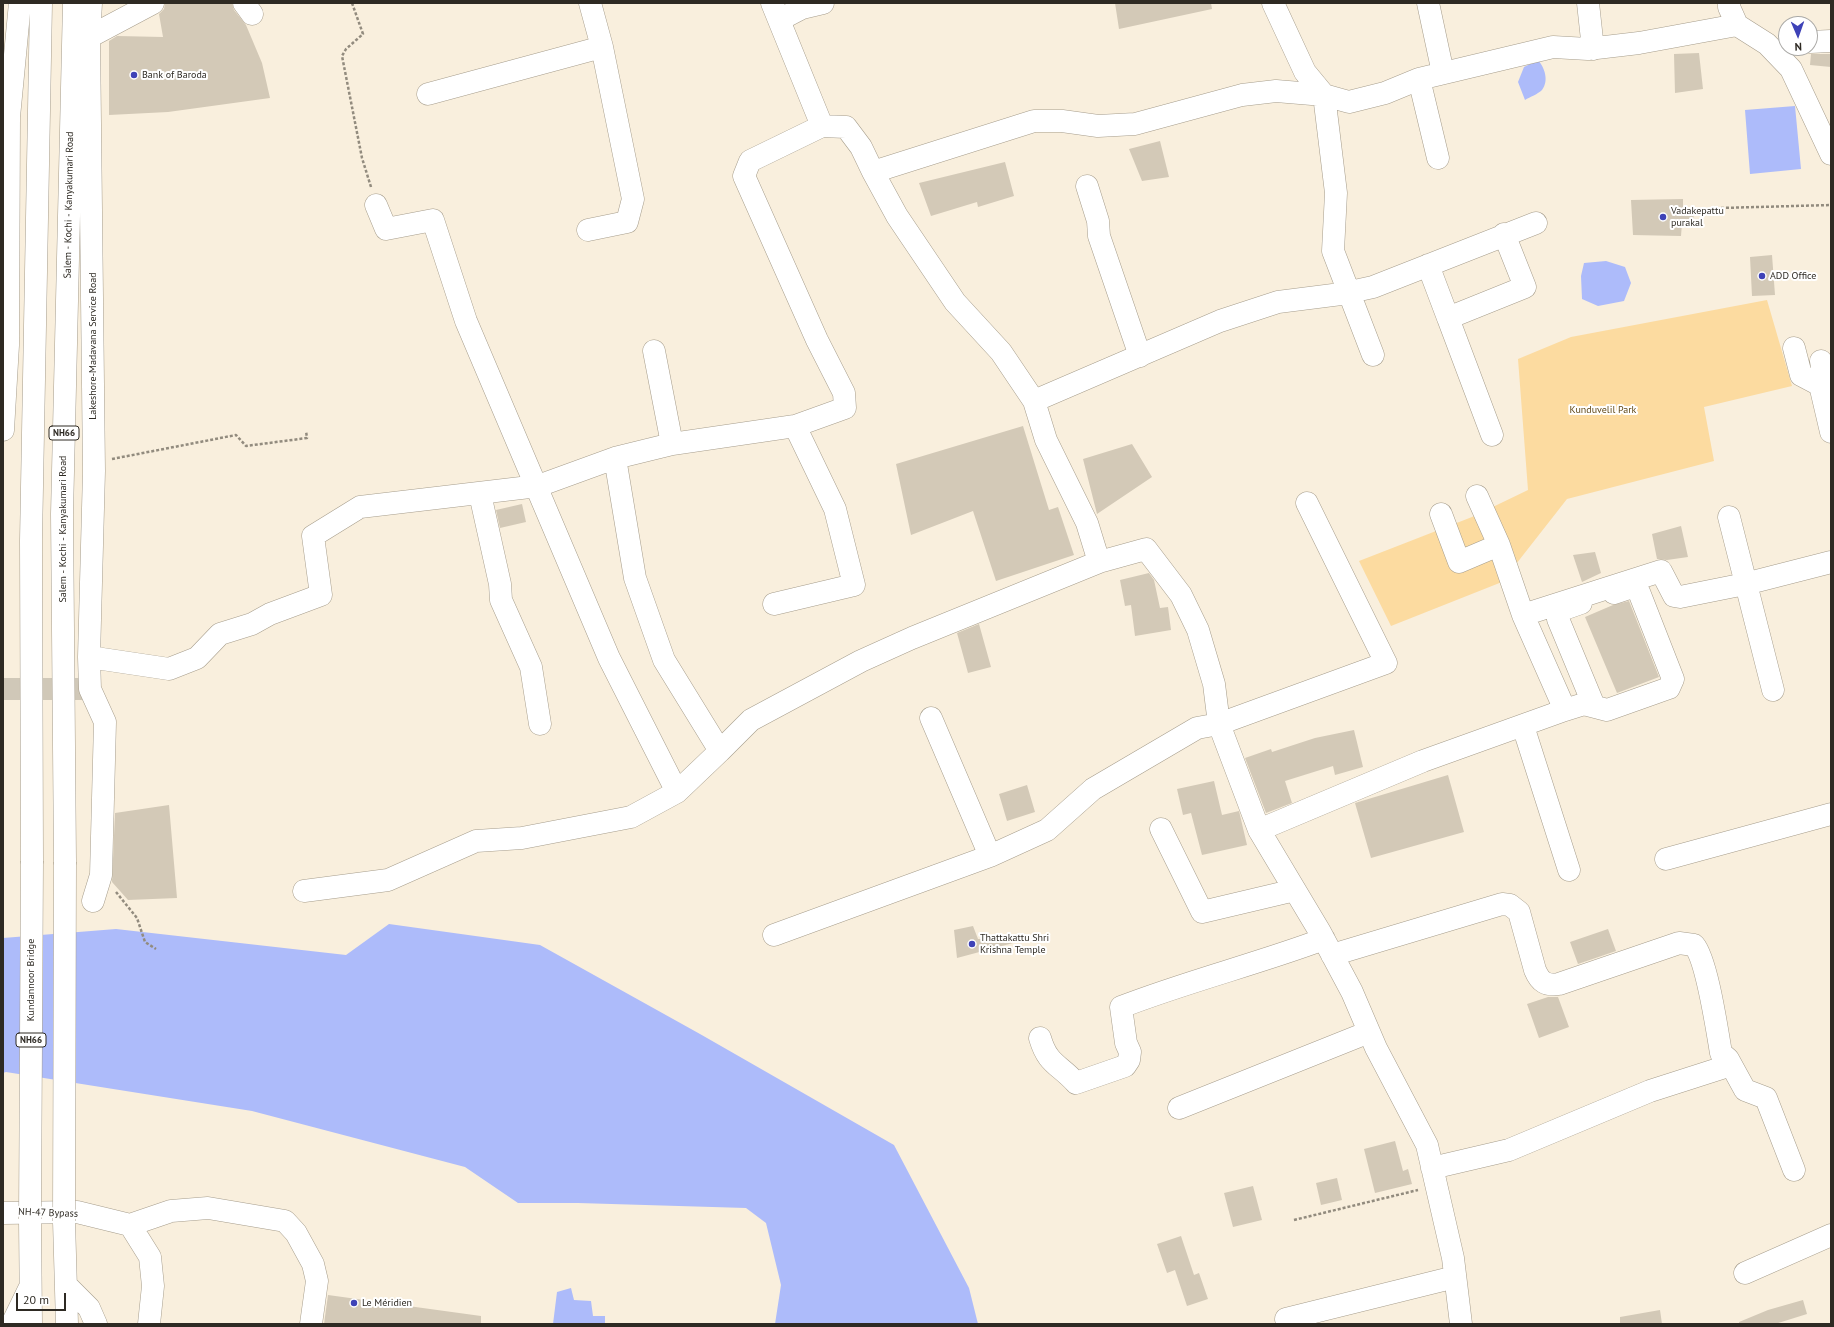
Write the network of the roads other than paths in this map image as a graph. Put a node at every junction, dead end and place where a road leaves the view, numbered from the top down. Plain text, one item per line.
1 (20, 3) edge
2 (41, 3) edge
3 (74, 3) edge
4 (91, 3) edge
5 (154, 3) edge
6 (590, 3) edge
7 (823, 3) edge
8 (1272, 3) edge
9 (1428, 3) edge
10 (1588, 3) edge
11 (1729, 3) edge
12 (776, 12) edge
13 (1737, 24) junction
14 (40, 36) junction
15 (89, 37) junction
16 (1831, 41) edge
17 (1818, 42) edge
18 (1777, 43) edge
19 (10, 46) edge
20 (602, 47) junction
21 (1592, 48) junction
22 (1443, 73) junction
23 (1419, 79) junction
24 (428, 94) dead end
25 (1324, 95) junction
26 (822, 126) junction
27 (1831, 154) edge
28 (1438, 158) dead end
29 (873, 172) junction
30 (1087, 186) dead end
31 (376, 205) road end
32 (1536, 223) dead end
33 (588, 230) dead end
34 (1504, 234) junction
35 (1428, 266) junction
36 (1350, 292) junction
37 (1448, 318) junction
38 (1794, 348) dead end
39 (654, 351) dead end
40 (1373, 355) dead end
41 (1140, 356) junction
42 (1034, 401) junction
43 (795, 426) junction
44 (3, 430) edge
45 (1831, 432) edge
46 (1492, 435) dead end
47 (672, 444) junction
48 (615, 458) junction
49 (538, 486) junction
50 (480, 494) junction
51 (1477, 496) dead end
52 (1307, 504) dead end
53 (1441, 514) dead end
54 (1729, 517) dead end
55 (1499, 545) junction
56 (1099, 562) junction
57 (1831, 562) edge
58 (1745, 584) junction
59 (774, 604) dead end
60 (1523, 615) junction
61 (89, 656) junction
62 (1773, 690) dead end
63 (1594, 706) junction
64 (1565, 710) junction
65 (931, 718) dead end
66 (540, 724) dead end
67 (1219, 724) junction
68 (1523, 726) junction
69 (720, 751) junction
70 (677, 792) junction
71 (1831, 814) edge
72 (1161, 829) dead end
73 (1259, 830) junction
74 (990, 856) junction
75 (1666, 859) dead end
76 (1570, 870) dead end
77 (1295, 890) junction
78 (304, 891) dead end
79 (93, 901) dead end
80 (774, 935) dead end
81 (1328, 947) junction
82 (1369, 1032) junction
83 (1040, 1038) dead end
84 (1731, 1065) junction
85 (1179, 1108) dead end
86 (1794, 1170) dead end
87 (1434, 1177) junction
88 (3, 1213) edge
89 (130, 1224) junction
90 (1831, 1235) edge
91 (1745, 1273) dead end
92 (1455, 1277) junction
93 (30, 1286) junction
94 (67, 1286) junction
95 (1286, 1319) dead end
96 (12, 1324) edge
97 (31, 1324) edge
98 (66, 1324) edge
99 (96, 1324) edge
100 (150, 1324) edge
101 (311, 1324) edge
102 (1461, 1324) edge

1 - 19 main road
2 - 14 main road, NH66
3 - 94 main road, Salem - Kochi - Kanyakumari Road / NH66, bridge
4 - 15 main road, Lakeshore-Madavana Service Road
5 - 15 main road
6 - 20 main road
7 - 12 main road
8 - 25 main road
9 - 22 main road
10 - 21 main road
11 - 13 main road
12 - 26 main road
13 - 18 main road
13 - 21 main road
14 - 19 main road
14 - 93 main road, Kundannoor Bridge / NH66, bridge
15 - 61 main road, Lakeshore-Madavana Service Road
16 - 17 main road
18 - 27 main road
19 - 44 main road
20 - 24 main road
20 - 33 main road
21 - 22 main road
22 - 23 main road
23 - 25 main road
23 - 28 main road
25 - 29 main road
25 - 36 main road
26 - 29 main road
26 - 43 main road
29 - 42 main road
30 - 41 main road
31 - 49 main road
32 - 34 main road
34 - 35 main road
34 - 37 main road
35 - 36 main road
35 - 37 main road
36 - 40 main road
36 - 41 main road
37 - 46 main road
38 - 45 main road
39 - 47 main road
41 - 42 main road
42 - 56 main road
43 - 47 main road
43 - 59 main road
47 - 48 main road
48 - 49 main road
48 - 69 main road
49 - 50 main road
49 - 70 main road
50 - 61 main road
50 - 66 main road
51 - 55 main road
52 - 67 main road
53 - 55 main road
54 - 58 main road
55 - 60 main road
56 - 67 main road
56 - 69 main road
57 - 58 main road
58 - 60 main road
58 - 62 main road
60 - 64 main road
61 - 79 main road, Lakeshore-Madavana Service Road
63 - 63 main road
63 - 64 main road
64 - 68 main road
65 - 74 main road
67 - 73 main road
67 - 74 main road
68 - 73 main road
68 - 76 main road
69 - 70 main road
70 - 78 main road
71 - 75 main road
72 - 77 main road
73 - 77 main road
74 - 80 main road
77 - 81 main road
81 - 82 main road
81 - 83 main road
81 - 84 main road
82 - 85 main road
82 - 87 main road
84 - 86 main road
84 - 87 main road
87 - 92 main road
88 - 89 main road, NH-47 Bypass
89 - 100 main road
89 - 101 main road
90 - 91 main road
92 - 95 main road
92 - 102 main road
93 - 96 main road
93 - 97 main road, NH66
94 - 98 main road, NH66
94 - 99 main road

